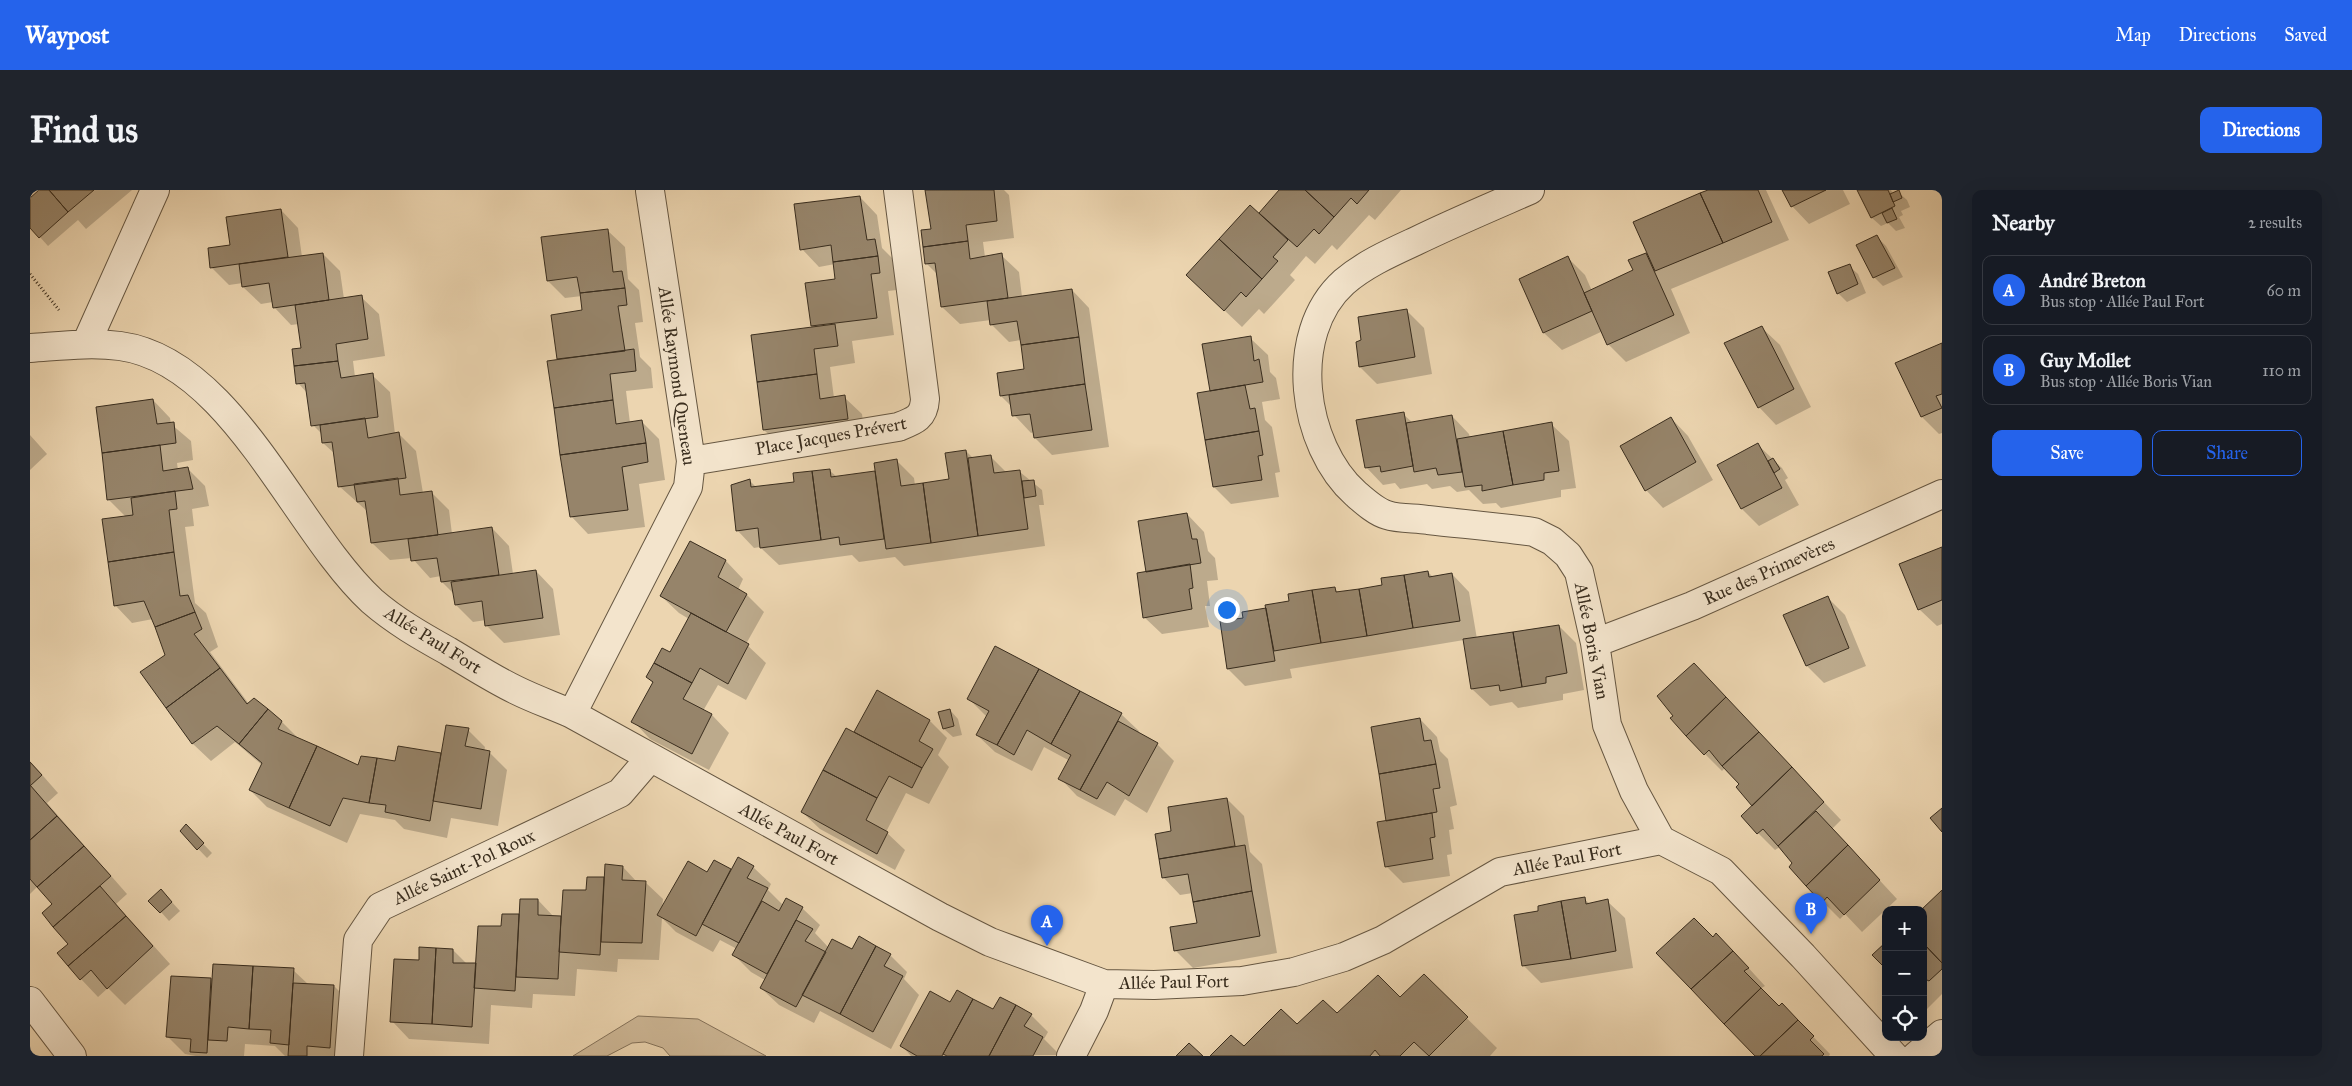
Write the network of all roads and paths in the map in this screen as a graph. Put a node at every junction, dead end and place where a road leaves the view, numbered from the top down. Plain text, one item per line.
1 (155, 190) edge
2 (649, 190) edge
3 (898, 190) edge
4 (1530, 190) edge
5 (86, 344) junction
6 (30, 348) edge
7 (691, 461) junction
8 (1942, 494) edge
9 (1594, 643) junction
10 (572, 714) junction
11 (650, 758) junction
12 (1661, 840) junction
13 (1104, 984) junction
14 (30, 1001) edge
15 (1942, 1034) edge
16 (72, 1056) edge
17 (349, 1056) edge
18 (1071, 1056) edge
19 (1894, 1056) edge
20 (1916, 1056) edge

1 - 5 street
2 - 7 street, Allée Raymond Queneau
3 - 7 street, Place Jacques Prévert
4 - 9 street, Allée Boris Vian
5 - 6 street, Allée Paul Fort
5 - 10 street, Allée Paul Fort
7 - 10 street, Allée Raymond Queneau
8 - 9 street, Rue des Primevères
9 - 12 street, Allée Boris Vian
10 - 11 street, Allée Paul Fort
11 - 13 street, Allée Paul Fort
11 - 17 street, Allée Saint-Pol Roux
12 - 13 street, Allée Paul Fort
12 - 19 street
13 - 18 street
14 - 16 street
15 - 20 street

